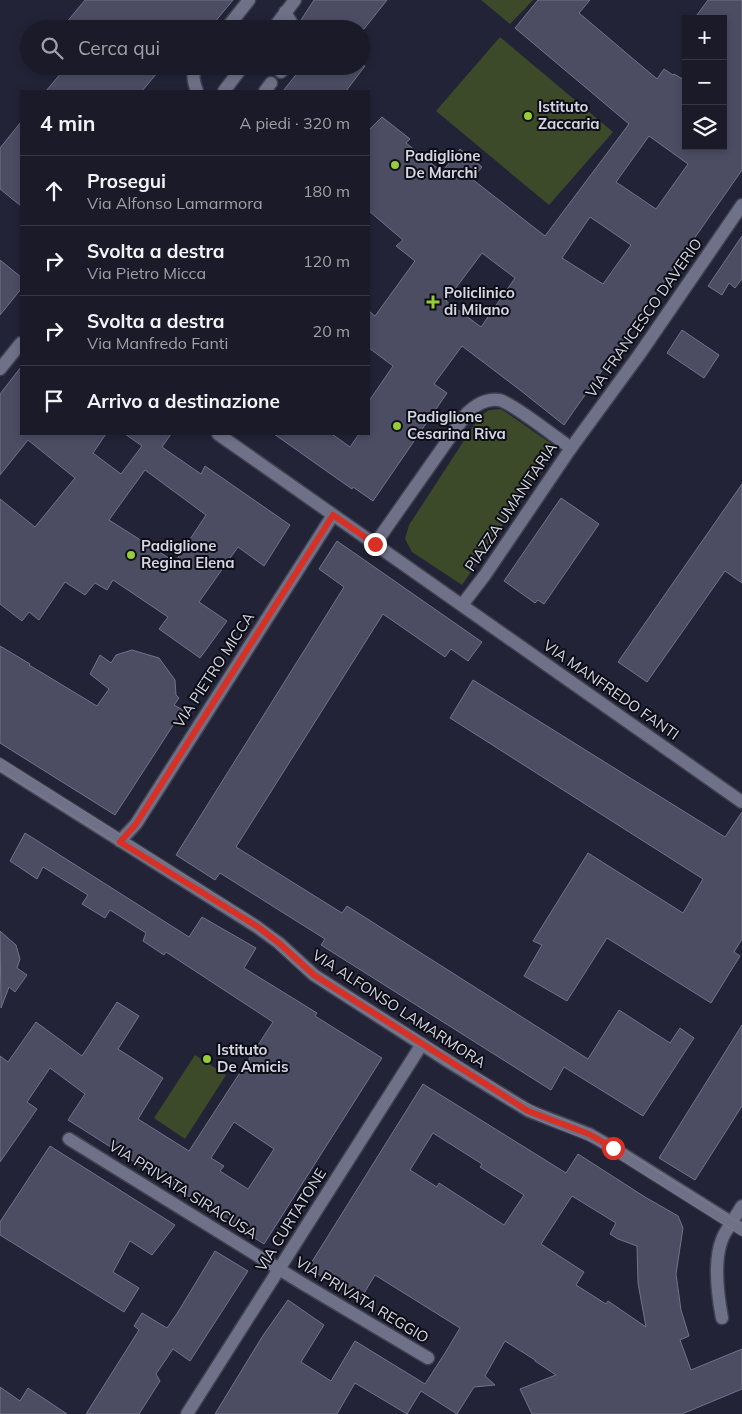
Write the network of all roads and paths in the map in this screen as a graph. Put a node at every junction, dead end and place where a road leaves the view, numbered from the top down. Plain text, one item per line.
1 (249, 0) edge
2 (295, 0) edge
3 (285, 12) junction
4 (233, 20) edge
5 (279, 20) edge
6 (290, 20) edge
7 (193, 75) edge
8 (236, 75) edge
9 (197, 90) edge
10 (225, 90) edge
11 (742, 205) edge
12 (20, 344) edge
13 (0, 369) edge
14 (219, 435) edge
15 (571, 448) junction
16 (333, 515) junction
17 (375, 544) junction
18 (462, 605) junction
19 (0, 765) edge
20 (742, 802) edge
21 (120, 842) junction
22 (422, 1044) junction
23 (69, 1139) dead end
24 (742, 1206) edge
25 (738, 1226) edge
26 (279, 1269) junction
27 (722, 1318) dead end
28 (428, 1358) dead end
29 (187, 1414) edge

1 - 4 street
2 - 3 street
3 - 5 street
3 - 6 street
7 - 9 street
8 - 10 street
11 - 15 street, VIA FRANCESCO DAVERIO
12 - 13 street
14 - 16 street
15 - 17 street, PIAZZA UMANITARIA
15 - 18 street, PIAZZA UMANITARIA
16 - 17 street
16 - 21 street, VIA PIETRO MICCA
17 - 18 street
18 - 20 street, VIA MANFREDO FANTI
19 - 21 street, VIA ALFONSO LAMARMORA
21 - 22 street, VIA ALFONSO LAMARMORA
22 - 25 street, VIA ALFONSO LAMARMORA
22 - 26 street, VIA CURTATONE
23 - 26 street, VIA PRIVATA SIRACUSA
24 - 25 street
25 - 27 street
26 - 28 street, VIA PRIVATA REGGIO
26 - 29 street, VIA CURTATONE

